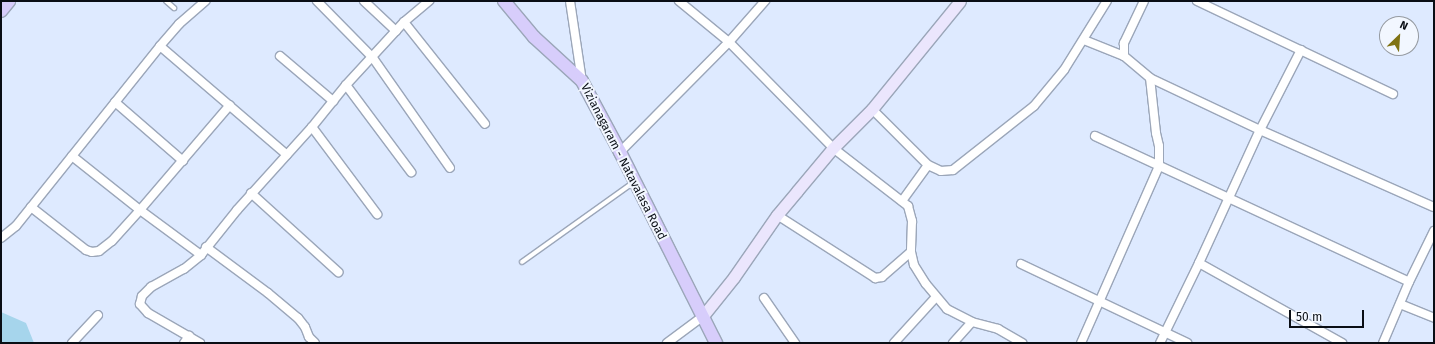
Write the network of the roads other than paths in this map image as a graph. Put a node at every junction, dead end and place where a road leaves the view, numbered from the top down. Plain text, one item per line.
1 (9, 1) edge
2 (166, 1) edge
3 (205, 1) edge
4 (317, 1) edge
5 (364, 1) edge
6 (429, 1) edge
7 (504, 1) edge
8 (570, 1) edge
9 (679, 1) edge
10 (765, 1) edge
11 (960, 1) edge
12 (1107, 1) edge
13 (1144, 1) edge
14 (1197, 1) edge
15 (174, 8) dead end
16 (1, 11) edge
17 (404, 22) junction
18 (396, 31) junction
19 (1084, 40) junction
20 (729, 42) junction
21 (160, 46) junction
22 (1301, 50) junction
23 (280, 56) dead end
24 (1124, 56) junction
25 (373, 58) junction
26 (1150, 78) junction
27 (582, 81) junction
28 (346, 85) junction
29 (1393, 94) dead end
30 (333, 101) junction
31 (115, 102) junction
32 (230, 105) junction
33 (872, 109) junction
34 (484, 124) dead end
35 (312, 127) junction
36 (1260, 130) junction
37 (1096, 136) dead end
38 (833, 148) junction
39 (620, 152) junction
40 (287, 155) junction
41 (72, 156) junction
42 (183, 160) junction
43 (928, 165) junction
44 (1159, 166) junction
45 (450, 168) dead end
46 (412, 172) dead end
47 (635, 181) junction
48 (252, 193) junction
49 (1228, 198) junction
50 (902, 201) junction
51 (31, 207) junction
52 (1434, 207) edge
53 (140, 210) junction
54 (377, 214) dead end
55 (777, 215) junction
56 (1434, 231) edge
57 (1, 238) edge
58 (206, 247) junction
59 (911, 252) junction
60 (201, 255) junction
61 (522, 262) dead end
62 (1199, 263) junction
63 (1021, 264) dead end
64 (338, 272) dead end
65 (1409, 282) junction
66 (936, 296) junction
67 (764, 298) dead end
68 (1100, 301) junction
69 (1400, 304) junction
70 (98, 315) dead end
71 (702, 317) junction
72 (1434, 318) edge
73 (972, 322) junction
74 (1165, 332) junction
75 (189, 336) junction
76 (72, 343) edge
77 (184, 343) edge
78 (200, 343) edge
79 (315, 343) edge
80 (668, 343) edge
81 (716, 343) edge
82 (795, 343) edge
83 (894, 343) edge
84 (953, 343) edge
85 (1022, 343) edge
86 (1081, 343) edge
87 (1160, 343) edge
88 (1187, 343) edge
89 (1342, 343) edge
90 (1382, 343) edge

1 - 16 main road
2 - 15 lane
3 - 21 street
4 - 25 street
5 - 18 street
6 - 17 street
7 - 27 main road, Vizianagaram - Natavalasa Road
8 - 27 street
9 - 20 street
10 - 20 street
11 - 33 street
12 - 19 street
13 - 24 street
14 - 22 street
17 - 18 street
17 - 34 street
18 - 25 street
19 - 24 street
19 - 43 street
20 - 38 street
20 - 39 street
21 - 31 street
21 - 32 street
22 - 29 street
22 - 36 street
23 - 30 street
24 - 26 street
25 - 28 street
25 - 45 street
26 - 36 street
26 - 44 street
27 - 39 main road, Vizianagaram - Natavalasa Road
28 - 30 street
28 - 46 street
30 - 35 street
31 - 41 street
31 - 42 street
32 - 40 street
32 - 42 street
33 - 38 street
33 - 43 street
35 - 40 street
35 - 54 street
36 - 49 street
36 - 52 street
37 - 44 street
38 - 50 street
38 - 55 street
39 - 47 main road, Vizianagaram - Natavalasa Road
40 - 48 street
41 - 51 street
41 - 53 street
42 - 53 street
43 - 50 street
44 - 49 street
44 - 68 street
47 - 61 lane
47 - 71 main road, Vizianagaram - Natavalasa Road
48 - 58 street
48 - 64 street
49 - 62 street
49 - 65 street
50 - 59 street
51 - 53 street
51 - 57 street
53 - 60 street
55 - 59 street
55 - 71 street
56 - 65 street
58 - 60 street
58 - 79 street
59 - 66 street
60 - 75 street
62 - 74 street
62 - 89 street
63 - 68 street
65 - 69 street
66 - 73 street
66 - 83 street
67 - 82 street
68 - 74 street
68 - 86 street
69 - 72 street
69 - 90 street
70 - 76 street
71 - 80 street
71 - 81 main road, Vizianagaram - Natavalasa Road
73 - 84 street
73 - 85 street
74 - 87 street
74 - 88 street
75 - 77 street
75 - 78 street

